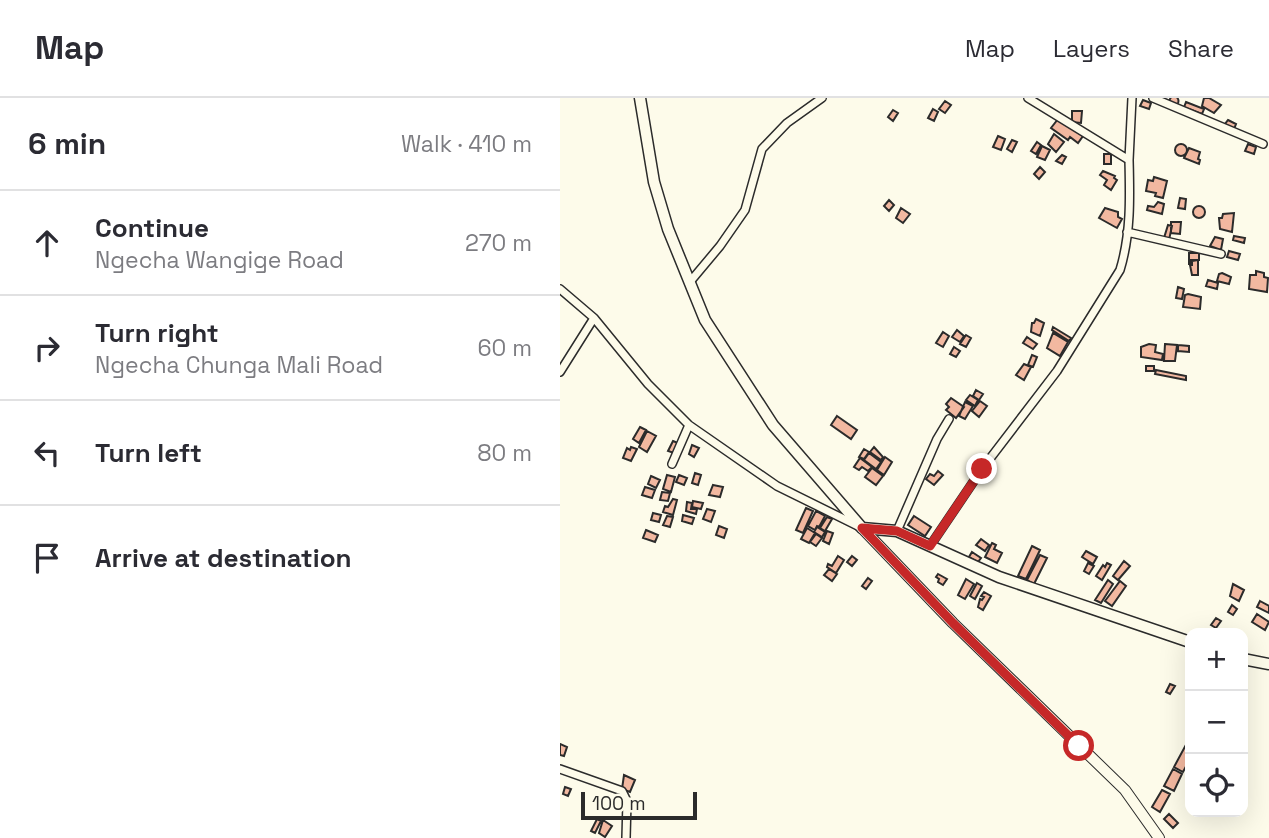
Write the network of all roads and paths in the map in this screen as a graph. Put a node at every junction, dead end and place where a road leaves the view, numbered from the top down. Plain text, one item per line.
1 (640, 98) edge
2 (822, 98) edge
3 (1028, 98) edge
4 (1132, 98) edge
5 (1153, 98) edge
6 (1263, 144) dead end
7 (1129, 160) junction
8 (1127, 232) junction
9 (1222, 254) dead end
10 (690, 283) junction
11 (560, 289) edge
12 (594, 318) junction
13 (560, 372) edge
14 (949, 419) dead end
15 (689, 425) junction
16 (672, 464) dead end
17 (862, 528) junction
18 (897, 531) junction
19 (930, 546) junction
20 (1185, 640) edge
21 (1248, 660) edge
22 (1269, 664) edge
23 (560, 769) edge
24 (626, 838) edge
25 (1159, 838) edge

1 - 10 main road
2 - 10 street
3 - 7 street
4 - 7 street
5 - 6 street
7 - 8 street
8 - 9 street
8 - 19 street
10 - 17 main road
11 - 12 street
12 - 13 street
12 - 15 street
14 - 18 street
15 - 16 street
15 - 17 street
17 - 18 main road
17 - 25 street
18 - 19 main road
19 - 20 main road
21 - 22 main road
23 - 24 street

